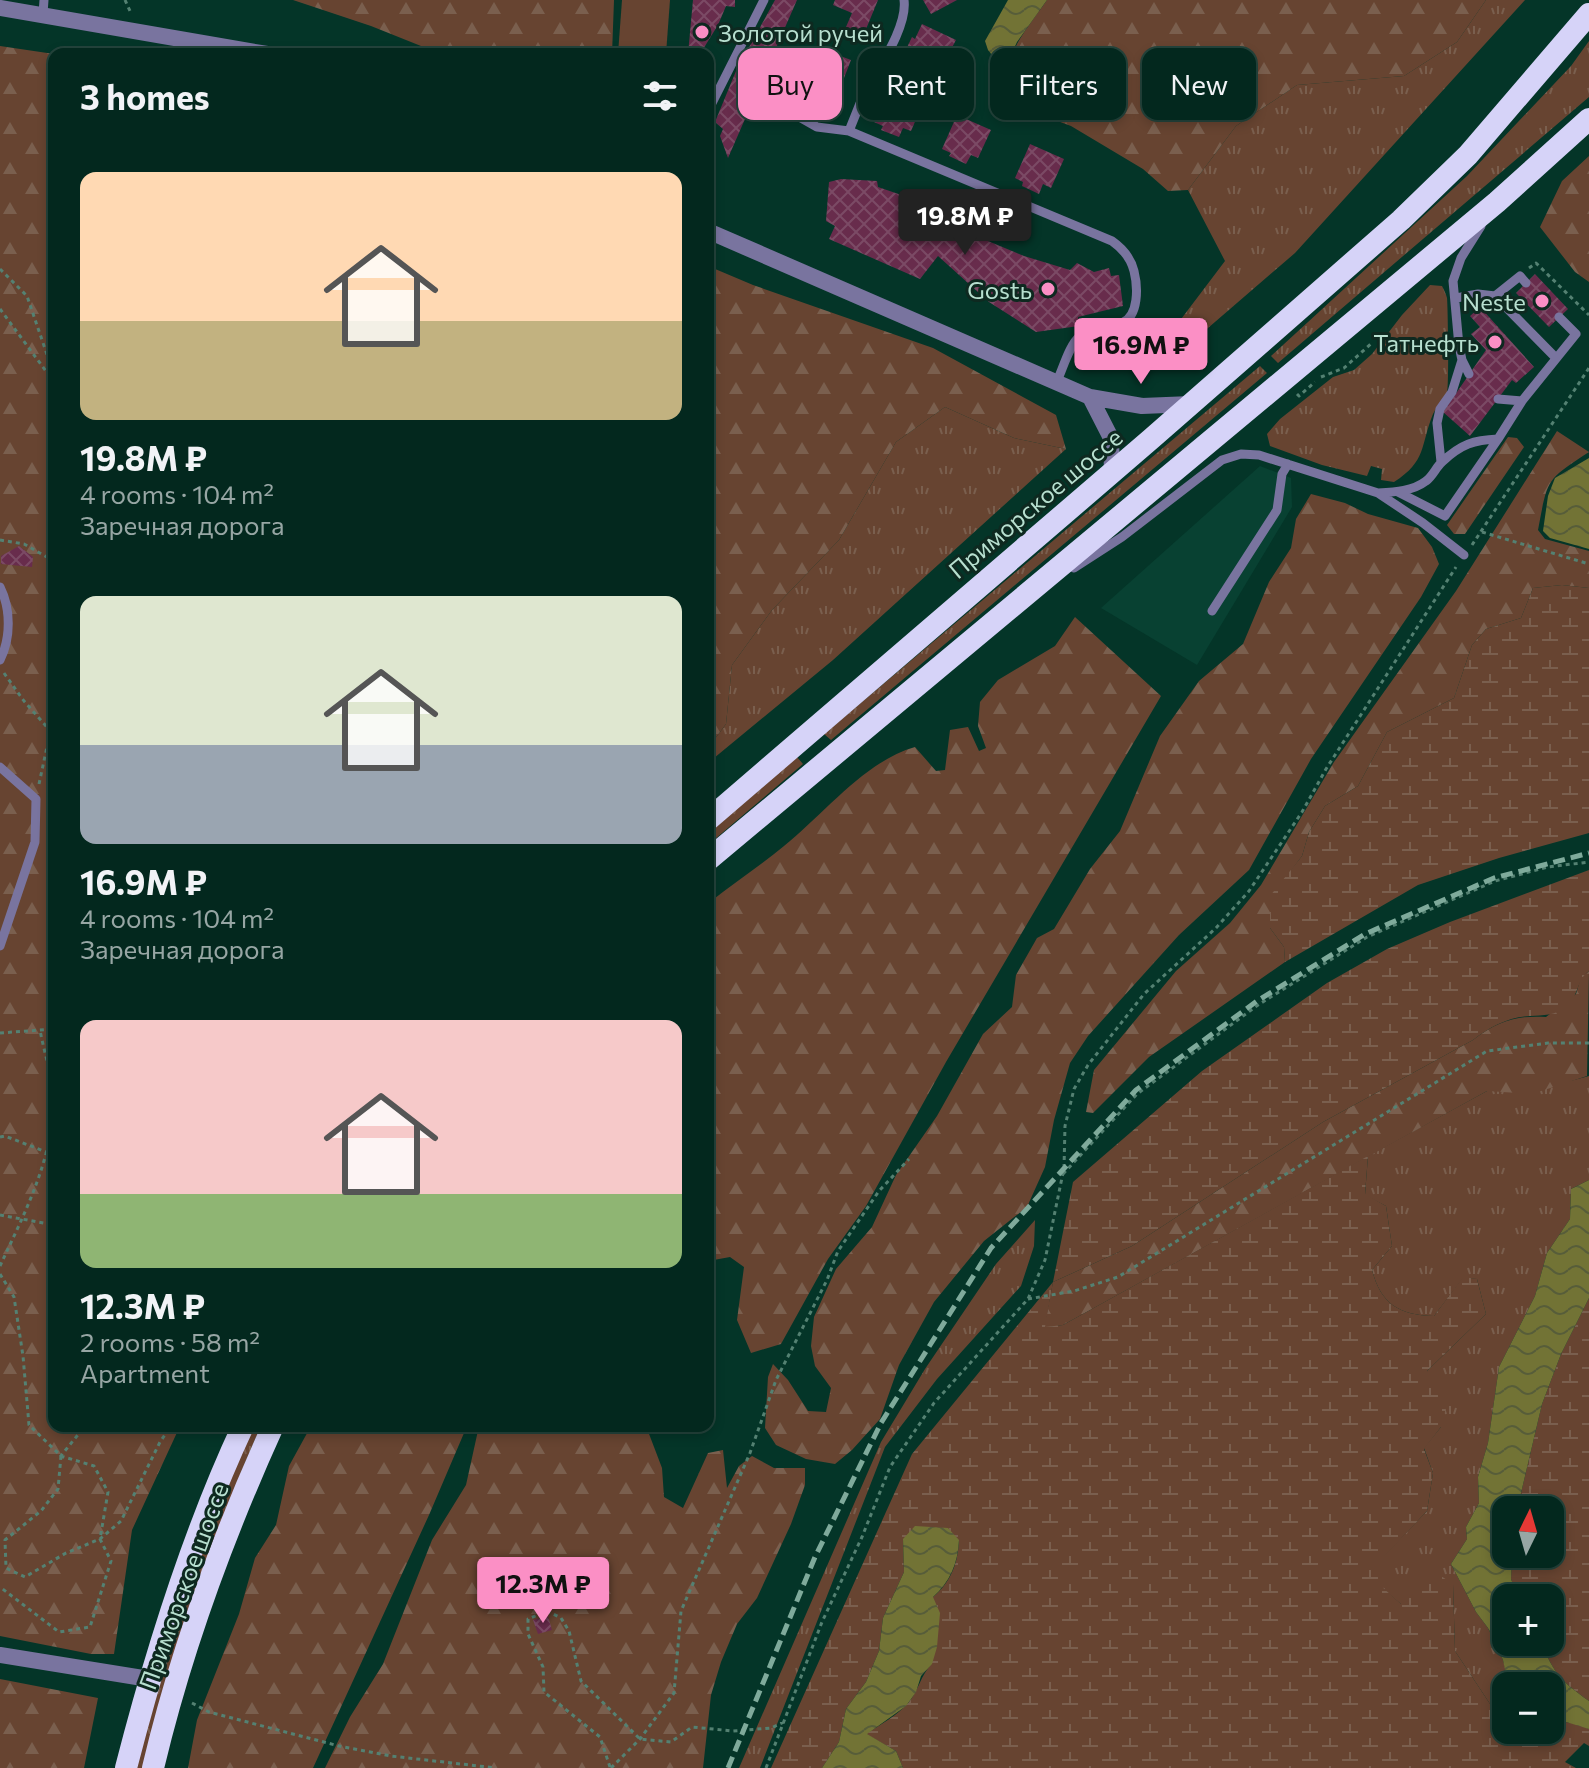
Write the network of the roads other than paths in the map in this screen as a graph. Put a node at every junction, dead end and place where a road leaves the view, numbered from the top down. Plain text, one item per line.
1 (904, 0) edge
2 (765, 2) edge
3 (44, 7) edge
4 (0, 8) edge
5 (1586, 21) edge
6 (239, 48) edge
7 (714, 98) edge
8 (1589, 119) edge
9 (805, 120) edge
10 (849, 131) junction
11 (1497, 202) junction
12 (714, 234) edge
13 (1523, 279) road end
14 (1495, 296) junction
15 (1456, 298) junction
16 (1559, 317) dead end
17 (1555, 357) junction
18 (1462, 360) junction
19 (1469, 374) dead end
20 (1057, 381) junction
21 (1090, 397) junction
22 (1498, 399) dead end
23 (1522, 401) junction
24 (1191, 404) junction
25 (1498, 439) junction
26 (1441, 462) junction
27 (1288, 464) junction
28 (1112, 472) junction
29 (1398, 492) junction
30 (1378, 493) junction
31 (1464, 555) road end
32 (0, 587) edge
33 (1020, 601) junction
34 (1212, 611) dead end
35 (0, 660) edge
36 (803, 737) junction
37 (824, 762) junction
38 (0, 767) edge
39 (714, 815) edge
40 (714, 855) edge
41 (0, 946) edge
42 (240, 1432) edge
43 (270, 1432) edge
44 (0, 1655) edge
45 (149, 1679) junction
46 (126, 1768) edge
47 (153, 1768) edge

1 - 10 lane
2 - 7 lane
3 - 4 street
3 - 6 street
5 - 24 highway, Приморское шоссе
8 - 11 highway
9 - 10 lane
10 - 20 lane
11 - 15 lane
11 - 33 highway
12 - 20 street
13 - 14 lane
14 - 15 lane
14 - 17 lane
15 - 18 lane
16 - 17 lane
17 - 23 lane
18 - 19 lane
18 - 26 lane
20 - 21 street
21 - 24 street
21 - 28 street
22 - 23 lane
23 - 25 lane
24 - 28 highway, Приморское шоссе
25 - 26 lane
25 - 29 lane
26 - 29 lane
27 - 30 lane
27 - 33 lane
27 - 34 lane
28 - 36 highway, Приморское шоссе
29 - 30 lane
30 - 31 lane
32 - 35 lane
33 - 37 highway
36 - 37 highway
36 - 39 highway, Приморское шоссе
37 - 40 highway
38 - 41 lane
42 - 45 highway, Приморское шоссе
43 - 47 highway, Приморское шоссе
44 - 45 street
45 - 46 highway, Приморское шоссе

